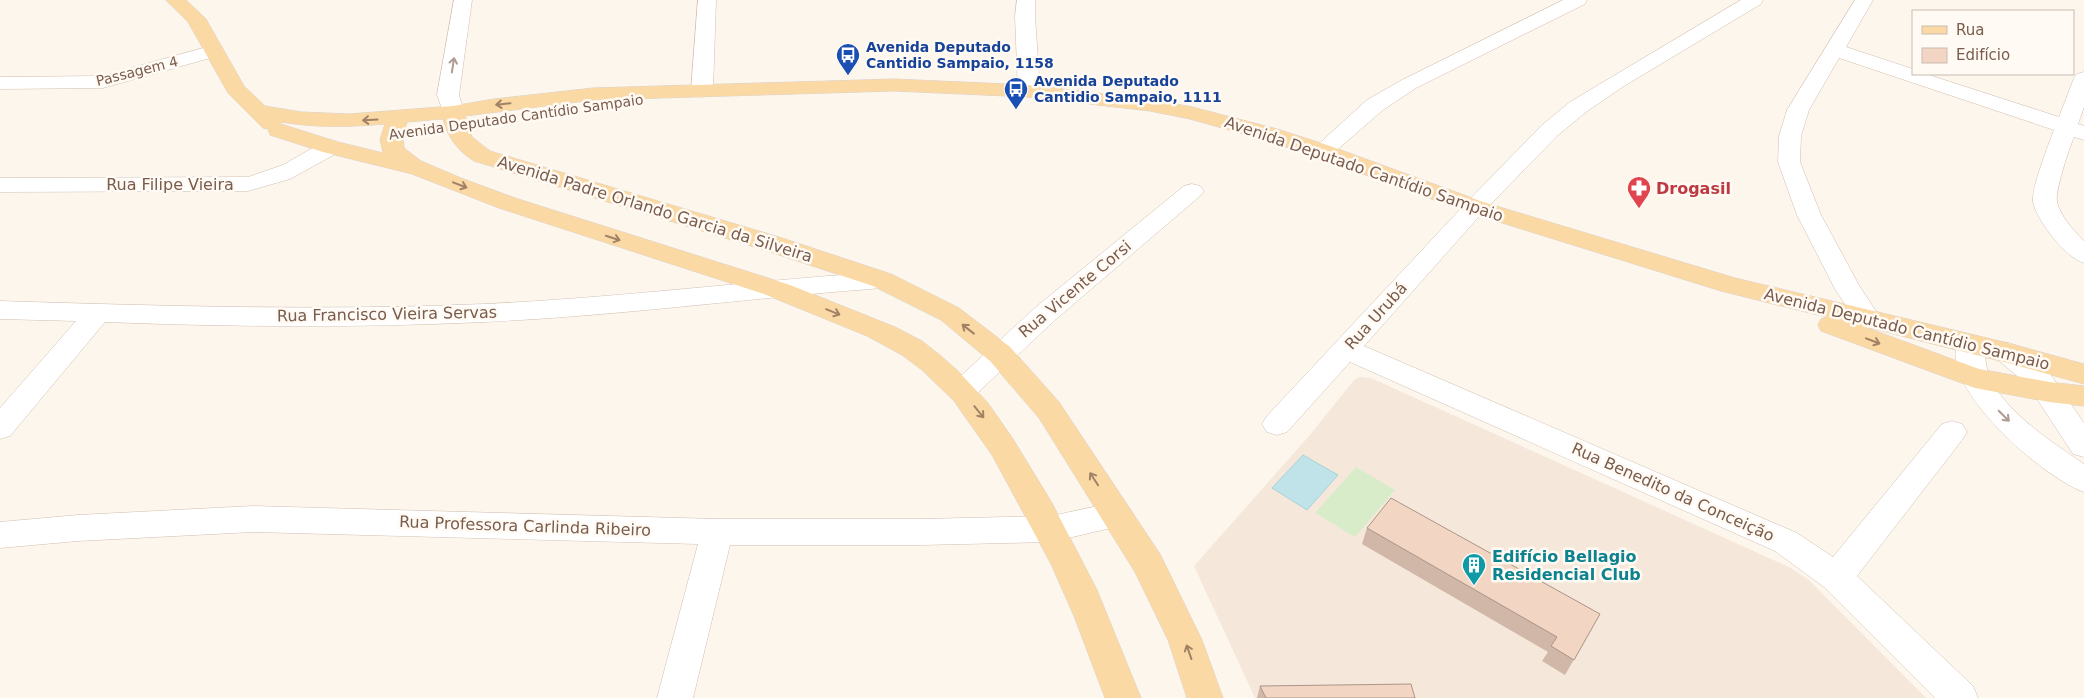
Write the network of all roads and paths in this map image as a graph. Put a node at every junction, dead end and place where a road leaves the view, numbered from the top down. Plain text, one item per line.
1 (175, 0) edge
2 (463, 0) edge
3 (707, 0) edge
4 (1010, 0) edge
5 (1578, 0) edge
6 (1754, 0) edge
7 (1864, 0) edge
8 (1025, 8) edge
9 (1834, 50) junction
10 (214, 51) junction
11 (2084, 78) edge
12 (0, 83) edge
13 (1030, 91) junction
14 (697, 92) junction
15 (258, 112) junction
16 (454, 120) junction
17 (395, 128) junction
18 (278, 130) junction
19 (2075, 131) edge
20 (331, 148) junction
21 (1322, 151) junction
22 (414, 167) junction
23 (0, 185) edge
24 (1192, 191) dead end
25 (1475, 207) junction
26 (2084, 255) edge
27 (882, 280) junction
28 (1730, 285) junction
29 (772, 288) junction
30 (0, 310) edge
31 (97, 314) junction
32 (1868, 318) junction
33 (1970, 344) junction
34 (1346, 349) junction
35 (2008, 353) junction
36 (1000, 354) junction
37 (2084, 374) edge
38 (1974, 378) junction
39 (962, 392) junction
40 (2049, 392) junction
41 (2084, 396) edge
42 (1277, 424) dead end
43 (0, 428) edge
44 (1952, 432) dead end
45 (2084, 446) edge
46 (2084, 480) edge
47 (1118, 515) junction
48 (1051, 529) junction
49 (717, 532) junction
50 (0, 535) edge
51 (1836, 577) junction
52 (675, 698) edge
53 (1122, 698) edge
54 (1205, 698) edge
55 (1960, 698) edge

1 - 10 main road
16 -> 2 street
3 - 14 street
4 - 8 street
5 - 21 street
6 - 25 street, Rua Urubá
7 - 9 street
8 - 13 street
9 - 19 street
9 - 32 street
10 - 12 street, Passagem 4
10 - 15 main road
11 - 19 street
13 - 14 main road, Avenida Deputado Cantídio Sampaio
13 - 21 main road, Avenida Deputado Cantídio Sampaio
14 - 16 main road, Avenida Deputado Cantídio Sampaio
17 -> 15 main road, Avenida Deputado Cantídio Sampaio
15 - 18 main road
16 - 17 main road, Avenida Deputado Cantídio Sampaio
16 - 27 main road, Avenida Padre Orlando Garcia da Silveira
17 - 18 main road, Avenida Deputado Cantídio Sampaio
17 - 22 main road, Avenida Padre Orlando Garcia da Silveira
18 - 20 main road
19 - 26 street
20 - 22 main road
20 - 23 street, Rua Filipe Vieira
21 - 25 main road, Avenida Deputado Cantídio Sampaio
22 -> 29 main road, Avenida Padre Orlando Garcia da Silveira
24 - 36 street, Rua Vicente Corsi
25 - 28 main road, Avenida Deputado Cantídio Sampaio
25 - 34 street, Rua Urubá
27 - 29 street, Avenida Padre Orlando Garcia da Silveira
36 -> 27 main road, Avenida Padre Orlando Garcia da Silveira
28 - 32 main road, Avenida Deputado Cantídio Sampaio
28 -> 38 main road, Avenida Deputado Cantídio Sampaio
29 - 31 street, Rua Francisco Vieira Servas
29 -> 39 main road, Avenida Padre Orlando Garcia da Silveira
30 - 31 street, Rua Francisco Vieira Servas
31 - 43 street
32 - 33 main road, Avenida Deputado Cantídio Sampaio
33 - 35 main road, Avenida Deputado Cantídio Sampaio
33 - 38 street
34 - 42 street, Rua Urubá
34 - 51 street, Rua Benedito da Conceição
35 - 37 main road, Avenida Deputado Cantídio Sampaio
35 - 40 street
36 - 39 street, Rua Vicente Corsi
47 -> 36 main road, Avenida Padre Orlando Garcia da Silveira
38 - 40 main road, Avenida Deputado Cantídio Sampaio
38 -> 46 street
39 -> 48 main road, Avenida Padre Orlando Garcia da Silveira
40 - 41 main road, Avenida Deputado Cantídio Sampaio
40 - 45 street
44 - 51 street
47 - 48 street
54 -> 47 main road, Avenida Padre Orlando Garcia da Silveira
48 - 49 street, Rua Professora Carlinda Ribeiro
48 - 53 main road, Avenida Padre Orlando Garcia da Silveira
49 - 50 street, Rua Professora Carlinda Ribeiro
49 - 52 street
51 - 55 street, Rua Benedito da Conceição

